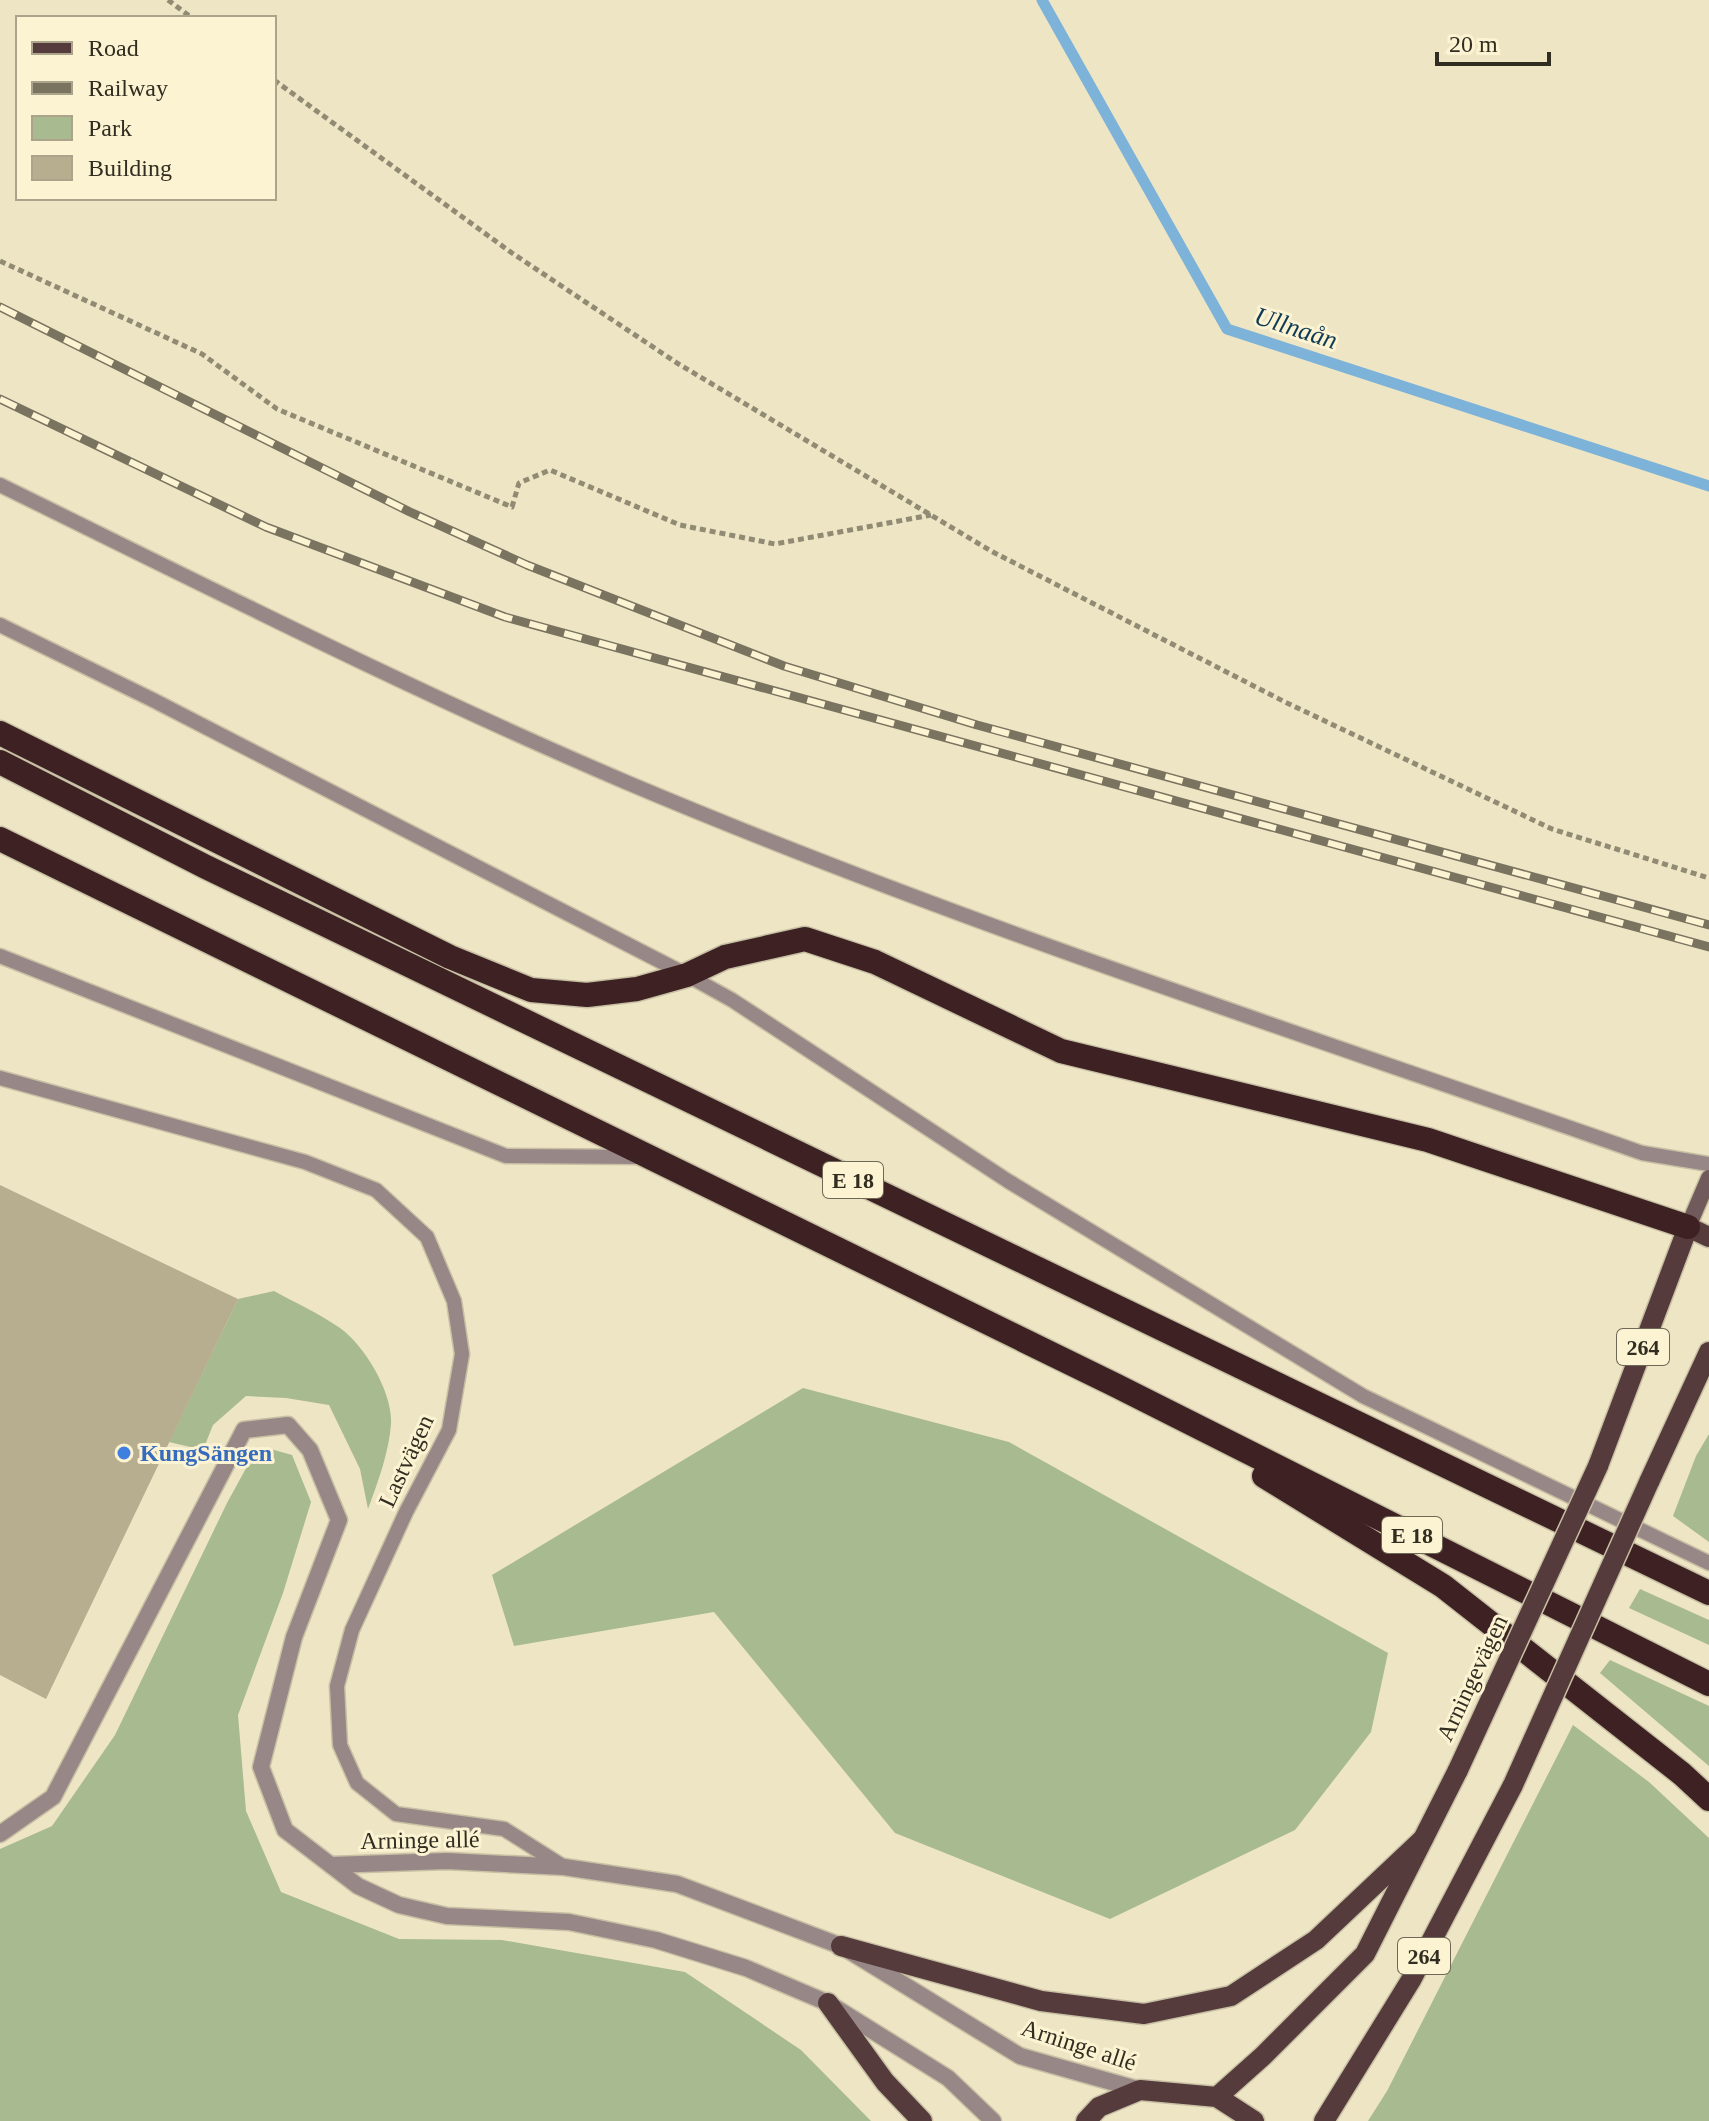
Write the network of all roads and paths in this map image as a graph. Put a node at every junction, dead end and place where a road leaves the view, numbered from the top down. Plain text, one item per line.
1 (168, 0) edge
2 (189, 16) edge
3 (276, 81) edge
4 (0, 261) edge
5 (0, 485) edge
6 (932, 515) junction
7 (0, 625) edge
8 (0, 733) edge
9 (0, 762) edge
10 (0, 839) edge
11 (1709, 878) edge
12 (0, 956) edge
13 (687, 975) junction
14 (0, 1078) edge
15 (650, 1157) junction
16 (1709, 1164) edge
17 (1709, 1178) edge
18 (1698, 1232) edge
19 (1709, 1352) edge
20 (1115, 1385) junction
21 (1709, 1563) edge
22 (1709, 1593) edge
23 (1709, 1684) edge
24 (1709, 1799) edge
25 (0, 1834) edge
26 (1423, 1839) junction
27 (331, 1865) junction
28 (564, 1867) junction
29 (841, 1946) junction
30 (828, 2003) junction
31 (1140, 2090) junction
32 (1217, 2097) junction
33 (922, 2121) edge
34 (993, 2121) edge
35 (1086, 2121) edge
36 (1254, 2121) edge
37 (1324, 2121) edge

1 - 2 path
3 - 6 path
4 - 6 path
5 - 16 lane
6 - 11 path
7 - 13 lane
8 - 13 highway
9 - 22 highway, E 18
10 - 15 highway, E 18
12 - 15 lane
13 - 18 highway
13 - 21 lane
14 - 28 lane, Lastvägen
15 - 20 highway, E 18
17 - 18 main road
18 - 26 main road, Arningevägen / 264, bridge
19 - 37 main road, 264, bridge
20 - 23 highway, E 18
20 - 24 highway
25 - 27 street
26 - 29 main road
26 - 32 main road, Arningevägen / 264
27 - 28 street, Arninge allé
27 - 30 street, Arninge allé
28 - 29 street, Arninge allé
29 - 31 street, Arninge allé
30 - 33 main road
30 - 34 street, Arninge allé
31 - 32 main road
31 - 35 main road
32 - 36 main road

